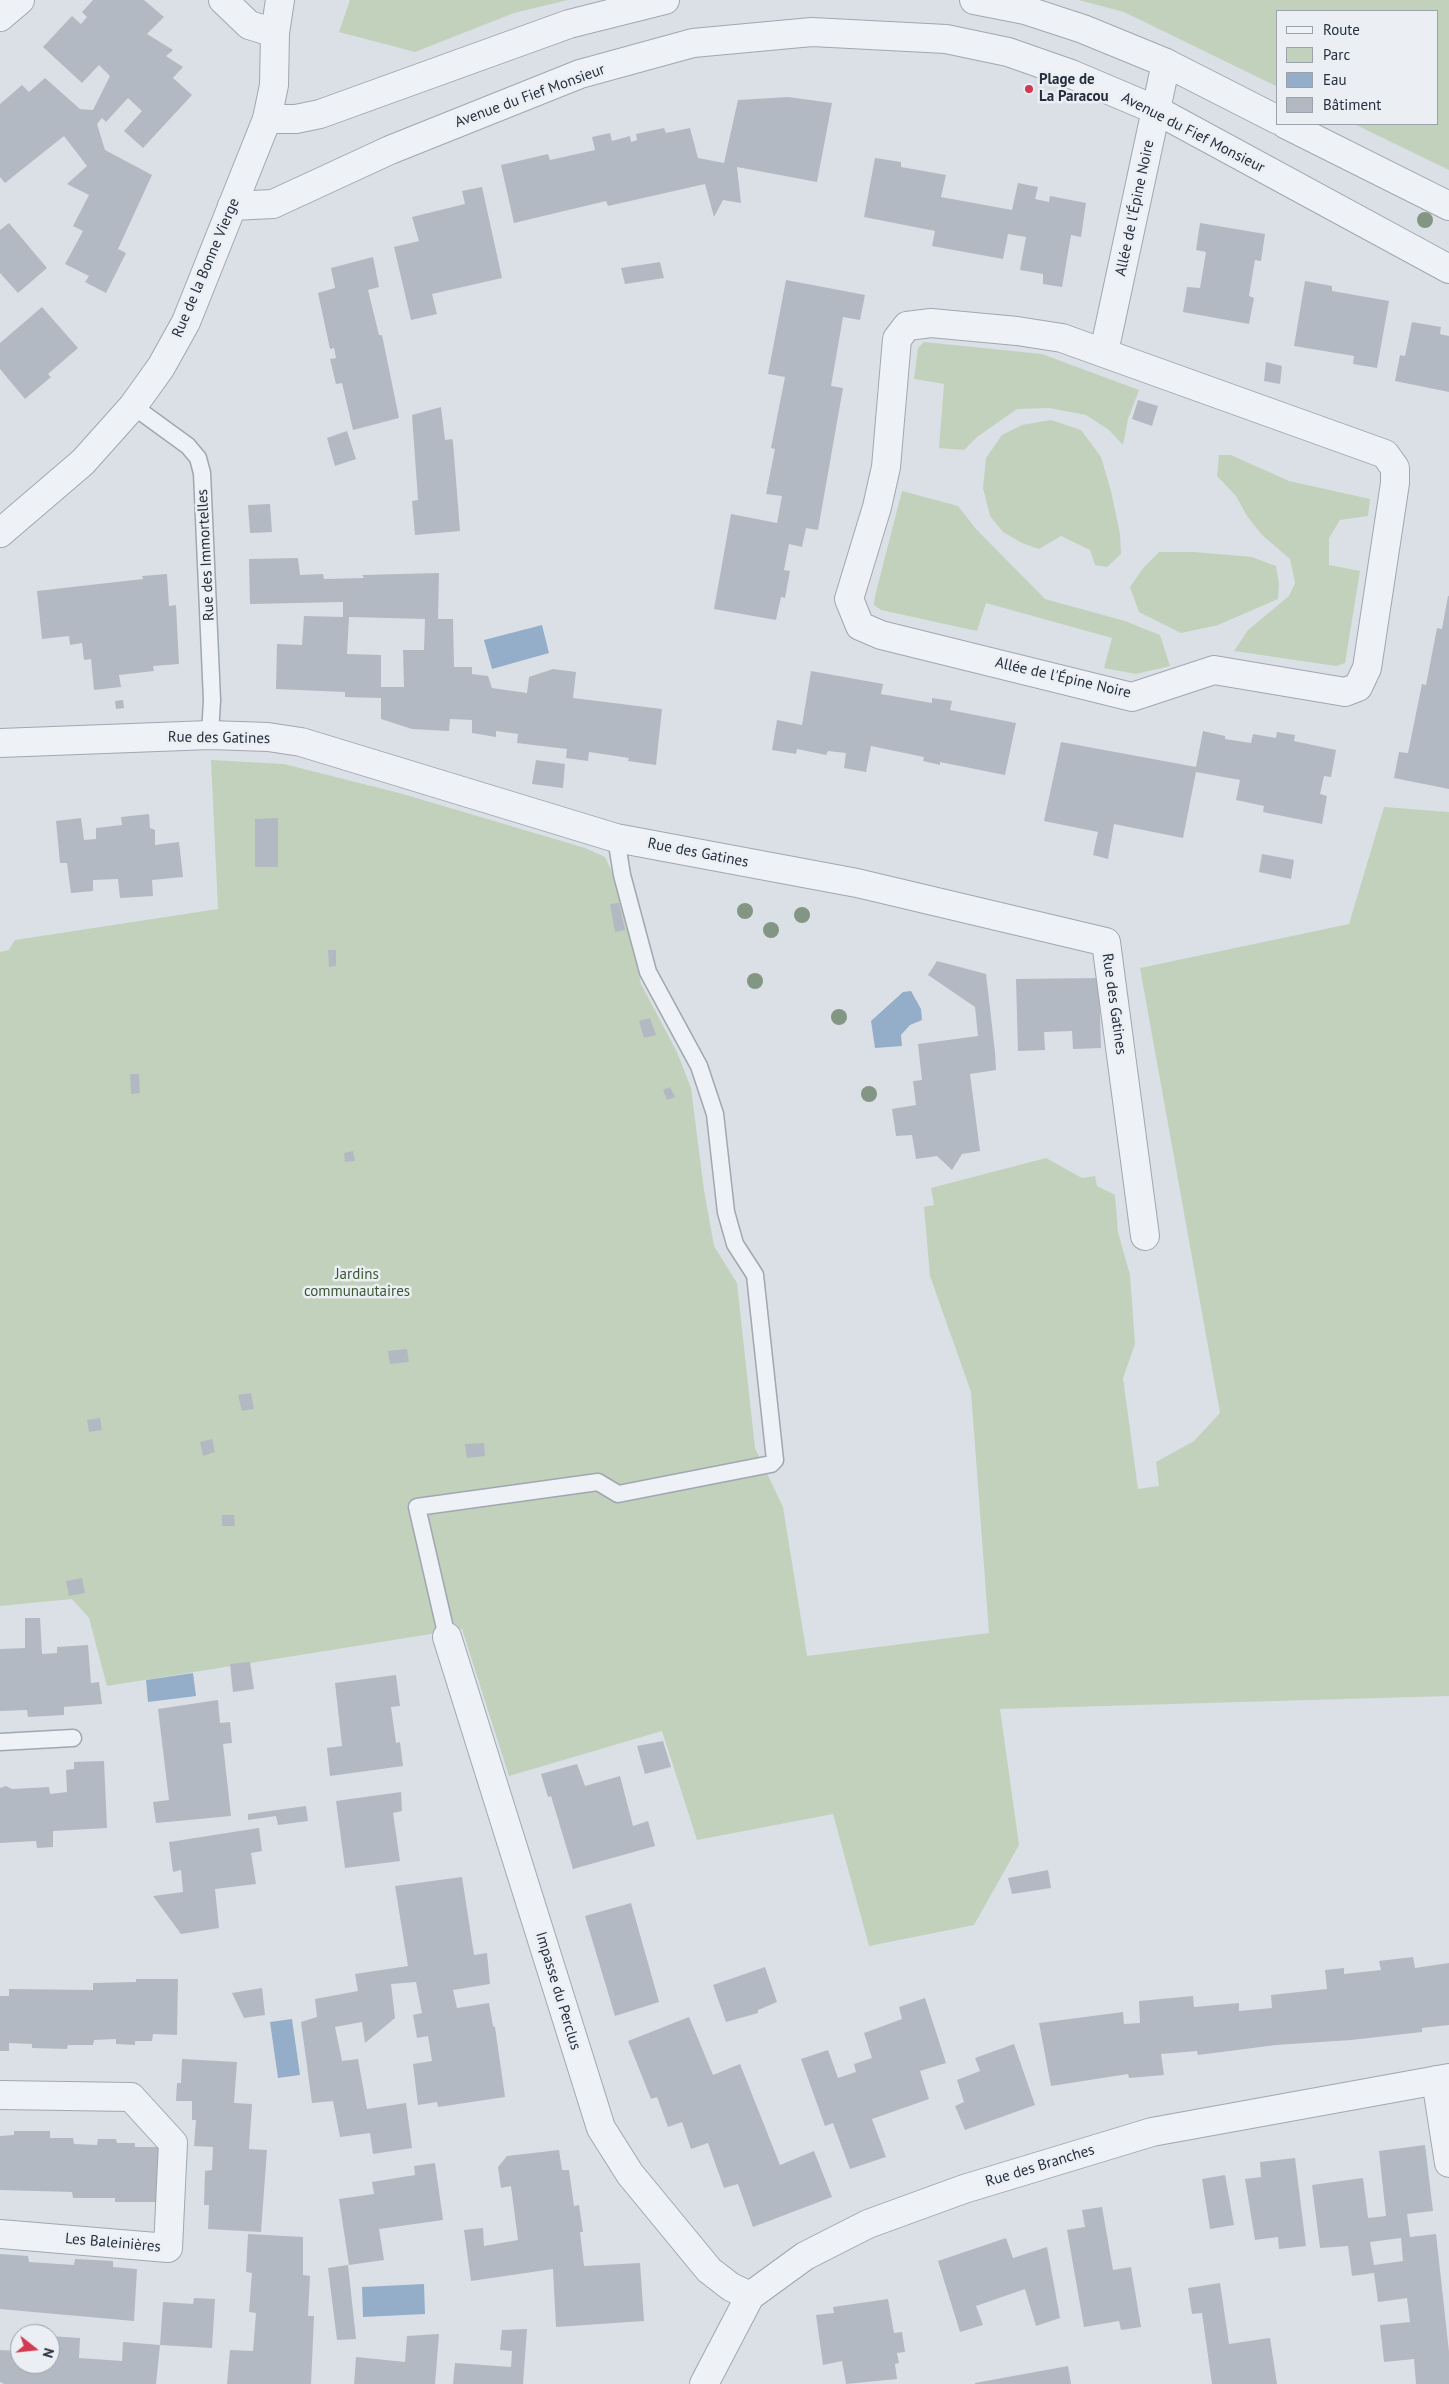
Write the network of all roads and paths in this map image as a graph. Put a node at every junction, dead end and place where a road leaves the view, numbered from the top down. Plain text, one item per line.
1 (20, 0) edge
2 (223, 0) edge
3 (280, 0) edge
4 (665, 0) edge
5 (974, 0) edge
6 (0, 17) edge
7 (275, 33) junction
8 (1166, 63) junction
9 (1156, 110) junction
10 (267, 119) junction
11 (1276, 119) edge
12 (1287, 125) edge
13 (232, 206) junction
14 (1449, 206) edge
15 (1449, 269) edge
16 (1104, 352) junction
17 (133, 406) junction
18 (0, 533) edge
19 (210, 735) junction
20 (0, 743) edge
21 (616, 838) junction
22 (1145, 1236) dead end
23 (447, 1637) joint
24 (73, 1738) dead end
25 (0, 1742) edge
26 (1443, 2079) edge
27 (0, 2095) edge
28 (1449, 2163) edge
29 (0, 2234) edge
30 (750, 2296) junction
31 (704, 2384) edge

1 - 6 street
2 - 7 street
3 - 7 street, Rue de la Bonne Vierge
4 - 10 street
5 - 8 street
7 - 10 street, Rue de la Bonne Vierge
8 - 9 street, Allée de l'Épine Noire
8 - 11 street
9 - 13 street, Avenue du Fief Monsieur
9 - 15 street, Avenue du Fief Monsieur
9 - 16 street, Allée de l'Épine Noire
10 - 13 street, Rue de la Bonne Vierge
12 - 14 street
13 - 17 street, Rue de la Bonne Vierge
16 - 16 street, Allée de l'Épine Noire
17 - 18 street, Rue de la Bonne Vierge
17 - 19 lane, Rue des Immortelles
19 - 20 street, Rue des Gatines
19 - 21 street, Rue des Gatines
21 - 22 street, Rue des Gatines
21 - 23 lane
23 - 30 street, Impasse du Perclus
24 - 25 lane
26 - 28 street
26 - 30 street, Rue des Branches
27 - 29 street, Les Baleinières
30 - 31 street, Rue des Branches

